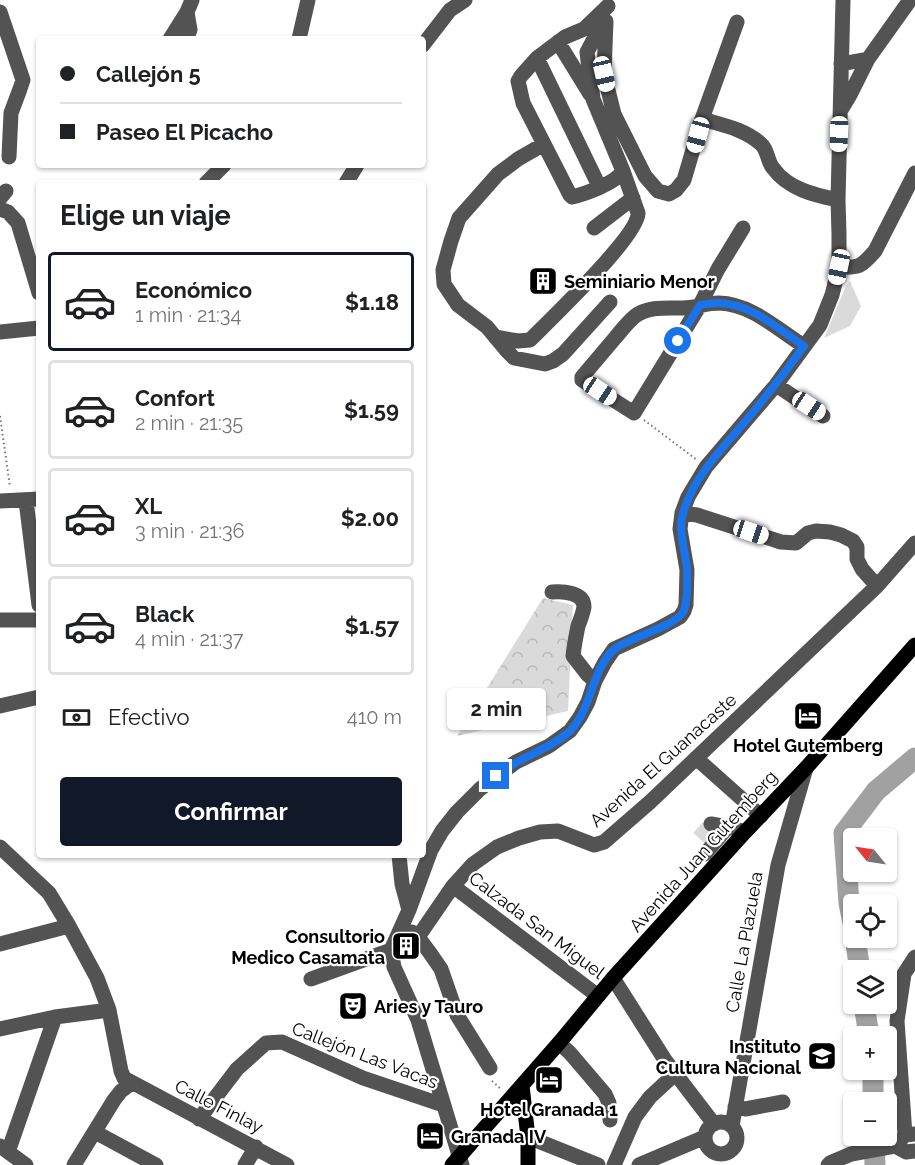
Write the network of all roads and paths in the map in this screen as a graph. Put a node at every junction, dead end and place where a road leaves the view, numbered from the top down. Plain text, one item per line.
1 (3, 0) edge
2 (308, 0) edge
3 (465, 0) edge
4 (843, 0) edge
5 (910, 0) edge
6 (608, 3) edge
7 (190, 6) edge
8 (0, 12) edge
9 (737, 22) dead end
10 (606, 23) junction
11 (172, 36) edge
12 (187, 36) edge
13 (300, 36) edge
14 (426, 41) edge
15 (558, 42) junction
16 (537, 58) junction
17 (868, 59) junction
18 (841, 64) junction
19 (593, 99) junction
20 (840, 112) junction
21 (702, 119) junction
22 (544, 144) junction
23 (9, 157) dead end
24 (221, 168) edge
25 (623, 171) junction
26 (915, 173) edge
27 (209, 180) edge
28 (599, 186) junction
29 (633, 198) junction
30 (838, 200) junction
31 (0, 209) edge
32 (594, 228) dead end
33 (743, 228) dead end
34 (839, 267) junction
35 (36, 283) edge
36 (610, 302) dead end
37 (700, 305) junction
38 (36, 328) edge
39 (0, 332) edge
40 (495, 338) junction
41 (804, 346) junction
42 (776, 385) junction
43 (634, 413) junction
44 (0, 416) edge
45 (823, 416) dead end
46 (706, 467) junction
47 (19, 501) edge
48 (682, 513) junction
49 (915, 543) edge
50 (877, 586) junction
51 (36, 589) edge
52 (552, 592) dead end
53 (0, 620) edge
54 (36, 620) edge
55 (915, 645) edge
56 (595, 681) junction
57 (36, 698) edge
58 (0, 706) edge
59 (696, 758) junction
60 (806, 768) junction
61 (761, 816) junction
62 (711, 824) dead end
63 (727, 828) junction
64 (745, 832) junction
65 (699, 838) dead end
66 (0, 847) edge
67 (705, 854) junction
68 (399, 858) edge
69 (713, 868) junction
70 (453, 886) junction
71 (409, 910) junction
72 (402, 925) junction
73 (69, 926) junction
74 (418, 937) junction
75 (0, 944) edge
76 (391, 950) junction
77 (915, 957) edge
78 (613, 978) junction
79 (311, 979) dead end
80 (598, 996) junction
81 (109, 1010) junction
82 (55, 1017) junction
83 (0, 1029) edge
84 (559, 1043) junction
85 (490, 1068) joint
86 (676, 1073) junction
87 (132, 1083) junction
88 (522, 1086) junction
89 (511, 1098) junction
90 (783, 1102) dead end
91 (443, 1105) junction
92 (735, 1107) junction
93 (199, 1119) junction
94 (610, 1120) dead end
95 (714, 1124) junction
96 (732, 1126) junction
97 (94, 1132) junction
98 (528, 1137) junction
99 (705, 1137) junction
100 (901, 1141) edge
101 (256, 1147) junction
102 (4, 1149) edge
103 (915, 1151) edge
104 (712, 1152) junction
105 (733, 1159) edge
106 (458, 1162) edge
107 (26, 1165) edge
108 (74, 1165) edge
109 (156, 1165) edge
110 (245, 1165) edge
111 (287, 1165) edge
112 (528, 1165) edge
113 (598, 1165) edge
114 (614, 1165) edge
115 (639, 1165) edge
116 (702, 1165) edge
117 (828, 1165) edge

1 - 8 street
2 - 13 street
3 - 14 street
4 - 18 street
5 - 17 street
6 - 10 street
6 - 15 street
7 - 11 street
7 - 12 street
8 - 23 street
9 - 21 street
10 - 19 street
10 - 21 street
15 - 16 street
15 - 19 street
16 - 22 street
16 - 28 street
17 - 18 street
17 - 20 street
18 - 20 street
19 - 25 street
20 - 30 street
21 - 30 street
22 - 28 street
22 - 40 street
24 - 27 street
25 - 28 street
25 - 29 street
26 - 34 street
29 - 32 street
29 - 40 street
30 - 34 street
31 - 35 street
33 - 37 street
34 - 41 street
36 - 40 street
37 - 41 street
37 - 43 street
37 - 43 street
38 - 39 street
41 - 42 street
42 - 45 street
42 - 46 street
43 - 46 path
44 - 47 path
46 - 48 street
47 - 51 street
48 - 50 street
48 - 56 street
49 - 50 street, Avenida El Guanacaste
50 - 59 street, Avenida El Guanacaste
52 - 56 street
53 - 54 street
55 - 60 main road, Avenida Juan Gutemberg
56 - 71 street
57 - 58 street
59 - 61 street
59 - 70 street, Avenida El Guanacaste
60 - 61 main road, Avenida Juan Gutemberg
60 - 92 street, Calle La Plazuela
61 - 64 main road, Avenida Juan Gutemberg
62 - 63 street
63 - 64 street
63 - 67 street
64 - 69 main road, Avenida Juan Gutemberg
65 - 67 street
66 - 73 street
67 - 69 street
68 - 71 street
69 - 78 main road, Avenida Juan Gutemberg
70 - 74 street, Avenida El Guanacaste
70 - 80 street, Calzada San Miguel
71 - 72 street
72 - 74 street
72 - 76 street
73 - 75 street
73 - 81 street
74 - 85 street
76 - 79 street
76 - 91 street
77 - 100 street
78 - 80 main road, Avenida Juan Gutemberg
78 - 86 street
80 - 84 main road, Avenida Juan Gutemberg
81 - 82 street
81 - 87 street
82 - 83 street
82 - 102 street
84 - 88 main road, Avenida Juan Gutemberg
84 - 94 street
85 - 89 path
86 - 95 street
86 - 114 street
87 - 93 street, Calle Finlay
87 - 97 street
88 - 89 main road, Avenida Juan Gutemberg
88 - 98 main road
89 - 106 main road, Avenida Juan Gutemberg
90 - 92 street
91 - 93 street, Callejón Las Vacas
91 - 106 street
92 - 96 street, Calle La Plazuela
93 - 101 street, Calle Finlay
95 - 96 street
95 - 99 street
96 - 105 street
97 - 108 street
97 - 109 street
98 - 112 main road
98 - 113 street
99 - 104 street
99 - 115 street
100 - 103 street
100 - 117 street
101 - 110 street
101 - 111 street, Calle Finlay
102 - 107 street
104 - 105 street
104 - 116 street

